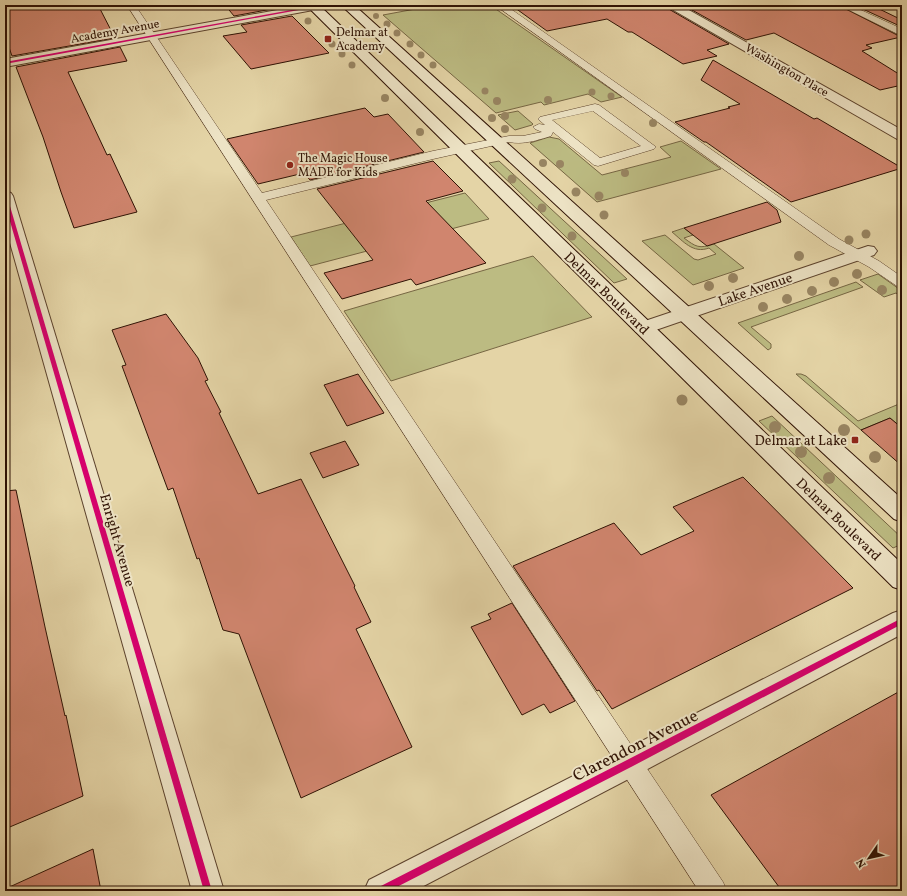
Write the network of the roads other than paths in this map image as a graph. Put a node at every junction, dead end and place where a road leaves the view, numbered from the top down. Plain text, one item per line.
1 (131, 5) edge
2 (347, 5) edge
3 (499, 5) edge
4 (672, 5) edge
5 (843, 5) edge
6 (317, 6) edge
7 (902, 33) edge
8 (152, 36) junction
9 (5, 62) edge
10 (552, 129) junction
11 (902, 136) edge
12 (503, 140) junction
13 (461, 149) junction
14 (5, 196) edge
15 (258, 198) junction
16 (862, 253) junction
17 (902, 284) edge
18 (684, 314) junction
19 (643, 328) junction
20 (902, 513) edge
21 (902, 580) edge
22 (902, 621) edge
23 (630, 763) junction
24 (208, 891) edge
25 (380, 891) edge
26 (714, 891) edge

1 - 8 lane
2 - 12 street
3 - 16 lane
4 - 11 street, Washington Place
5 - 7 lane
6 - 8 street, Academy Avenue
6 - 13 street, Delmar Boulevard
8 - 9 street, Academy Avenue
8 - 15 lane
10 - 10 lane
10 - 12 lane
12 - 13 lane
12 - 18 street
13 - 15 lane
13 - 19 street, Delmar Boulevard
14 - 24 street, Enright Avenue
15 - 23 lane
16 - 17 lane
16 - 18 street, Lake Avenue
18 - 19 street, Lake Avenue
18 - 20 street
19 - 21 street, Delmar Boulevard
22 - 23 street, Clarendon Avenue
23 - 25 street, Clarendon Avenue
23 - 26 lane

